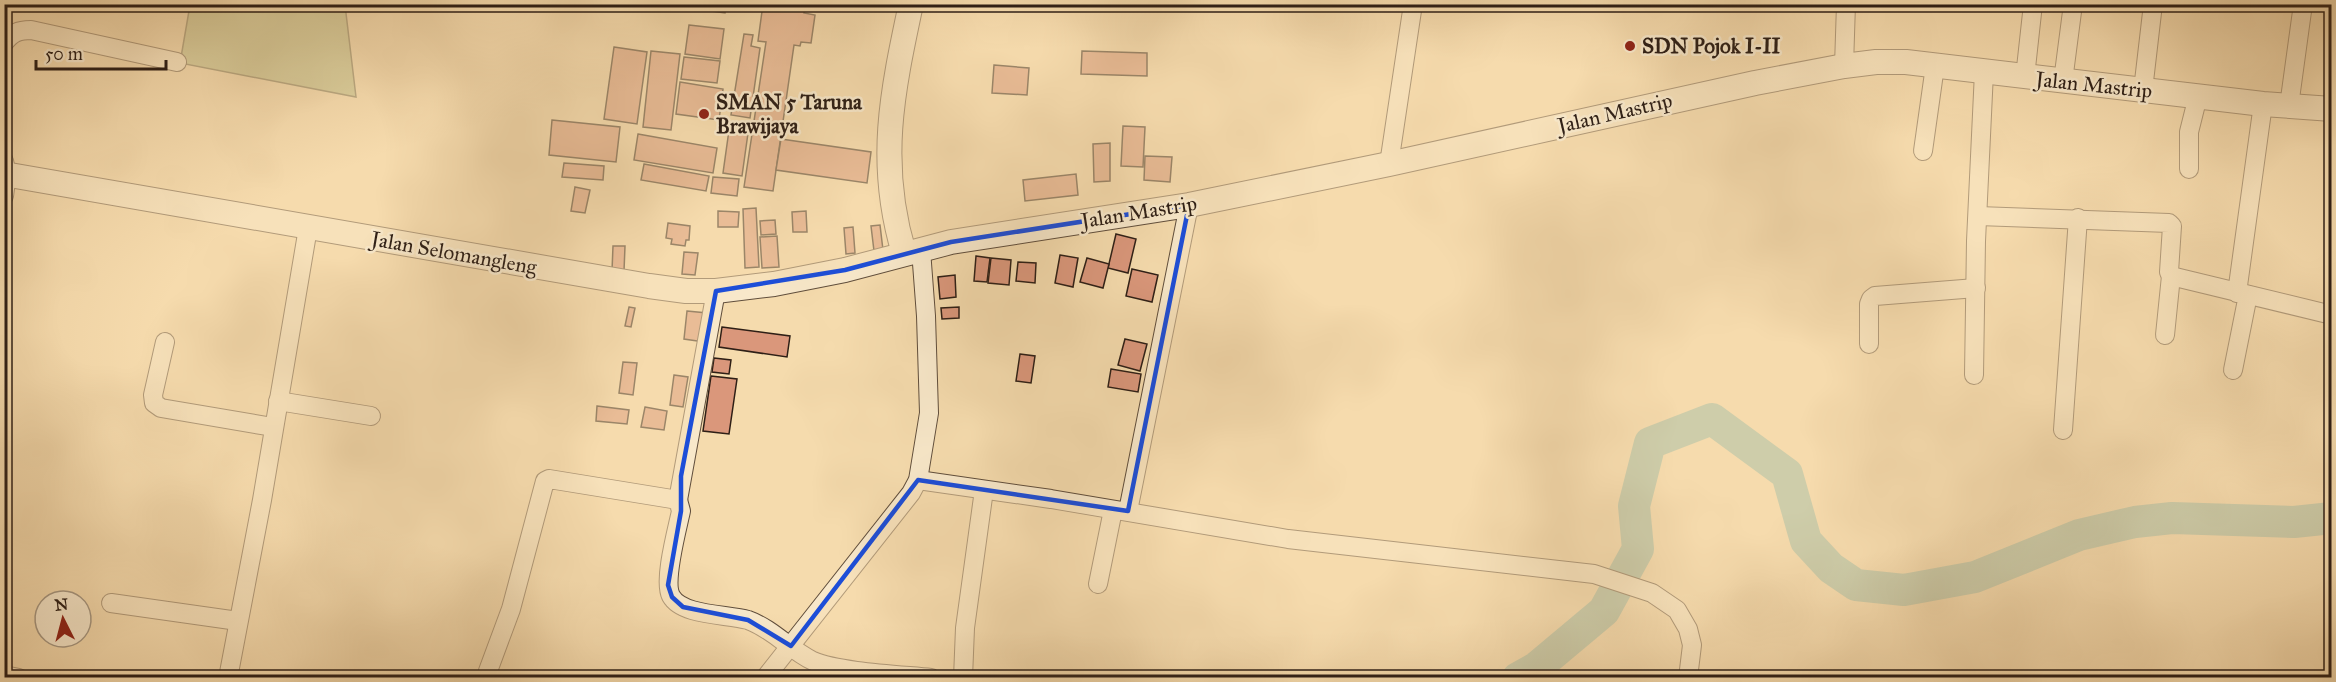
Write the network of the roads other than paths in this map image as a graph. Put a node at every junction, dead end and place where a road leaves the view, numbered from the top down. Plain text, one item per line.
1 (912, 4) edge
2 (1413, 4) edge
3 (1846, 4) edge
4 (2033, 4) edge
5 (2073, 4) edge
6 (2152, 4) edge
7 (2303, 4) edge
8 (4, 43) edge
9 (177, 63) dead end
10 (1844, 66) junction
11 (1935, 66) junction
12 (1984, 72) junction
13 (2025, 77) junction
14 (2063, 81) junction
15 (2143, 90) junction
16 (2198, 96) junction
17 (2263, 104) junction
18 (2289, 106) junction
19 (2331, 109) edge
20 (1923, 151) dead end
21 (1389, 164) junction
22 (2189, 169) dead end
23 (5, 176) edge
24 (1189, 205) junction
25 (1978, 216) junction
26 (2078, 218) junction
27 (308, 228) junction
28 (912, 251) junction
29 (2171, 276) junction
30 (1976, 288) junction
31 (716, 291) junction
32 (2243, 294) junction
33 (2331, 315) edge
34 (2165, 335) dead end
35 (165, 342) dead end
36 (1869, 344) dead end
37 (2233, 370) dead end
38 (1974, 375) dead end
39 (278, 401) junction
40 (371, 416) dead end
41 (273, 427) junction
42 (2063, 430) dead end
43 (918, 480) junction
44 (984, 490) junction
45 (678, 500) junction
46 (1121, 511) junction
47 (1098, 585) dead end
48 (111, 603) dead end
49 (238, 621) junction
50 (786, 642) junction
51 (488, 671) dead end
52 (4, 675) edge
53 (909, 677) edge
54 (19, 678) edge
55 (228, 678) edge
56 (765, 678) edge
57 (931, 678) edge
58 (963, 678) edge
59 (1688, 678) edge

1 - 28 street
2 - 21 street
3 - 10 street
4 - 13 street
5 - 14 street
6 - 15 street
7 - 18 street
8 - 9 street
10 - 11 street, Jalan Mastrip
10 - 21 street, Jalan Mastrip
11 - 12 street, Jalan Mastrip
11 - 20 street
12 - 13 street, Jalan Mastrip
12 - 25 street
13 - 14 street, Jalan Mastrip
14 - 15 street, Jalan Mastrip
15 - 16 street, Jalan Mastrip
16 - 17 street, Jalan Mastrip
16 - 22 street
17 - 18 street, Jalan Mastrip
17 - 32 street
18 - 19 street, Jalan Mastrip
21 - 24 street, Jalan Mastrip
23 - 27 street, Jalan Selomangleng
24 - 28 street, Jalan Mastrip
24 - 46 street
25 - 26 street
25 - 30 street
26 - 29 street
26 - 42 street
27 - 31 street, Jalan Selomangleng
27 - 39 street
28 - 31 street, Jalan Selomangleng
28 - 43 street
29 - 32 street
29 - 34 street
30 - 36 street
30 - 38 street
31 - 45 street
32 - 33 street
32 - 37 street
35 - 41 street
39 - 40 street
39 - 41 street
41 - 49 street
43 - 44 street
43 - 50 street
44 - 46 street
44 - 58 street
45 - 50 street
45 - 51 street
46 - 47 street
46 - 59 street
48 - 49 street
49 - 55 street
50 - 53 street
50 - 56 street
52 - 54 street
53 - 57 street

